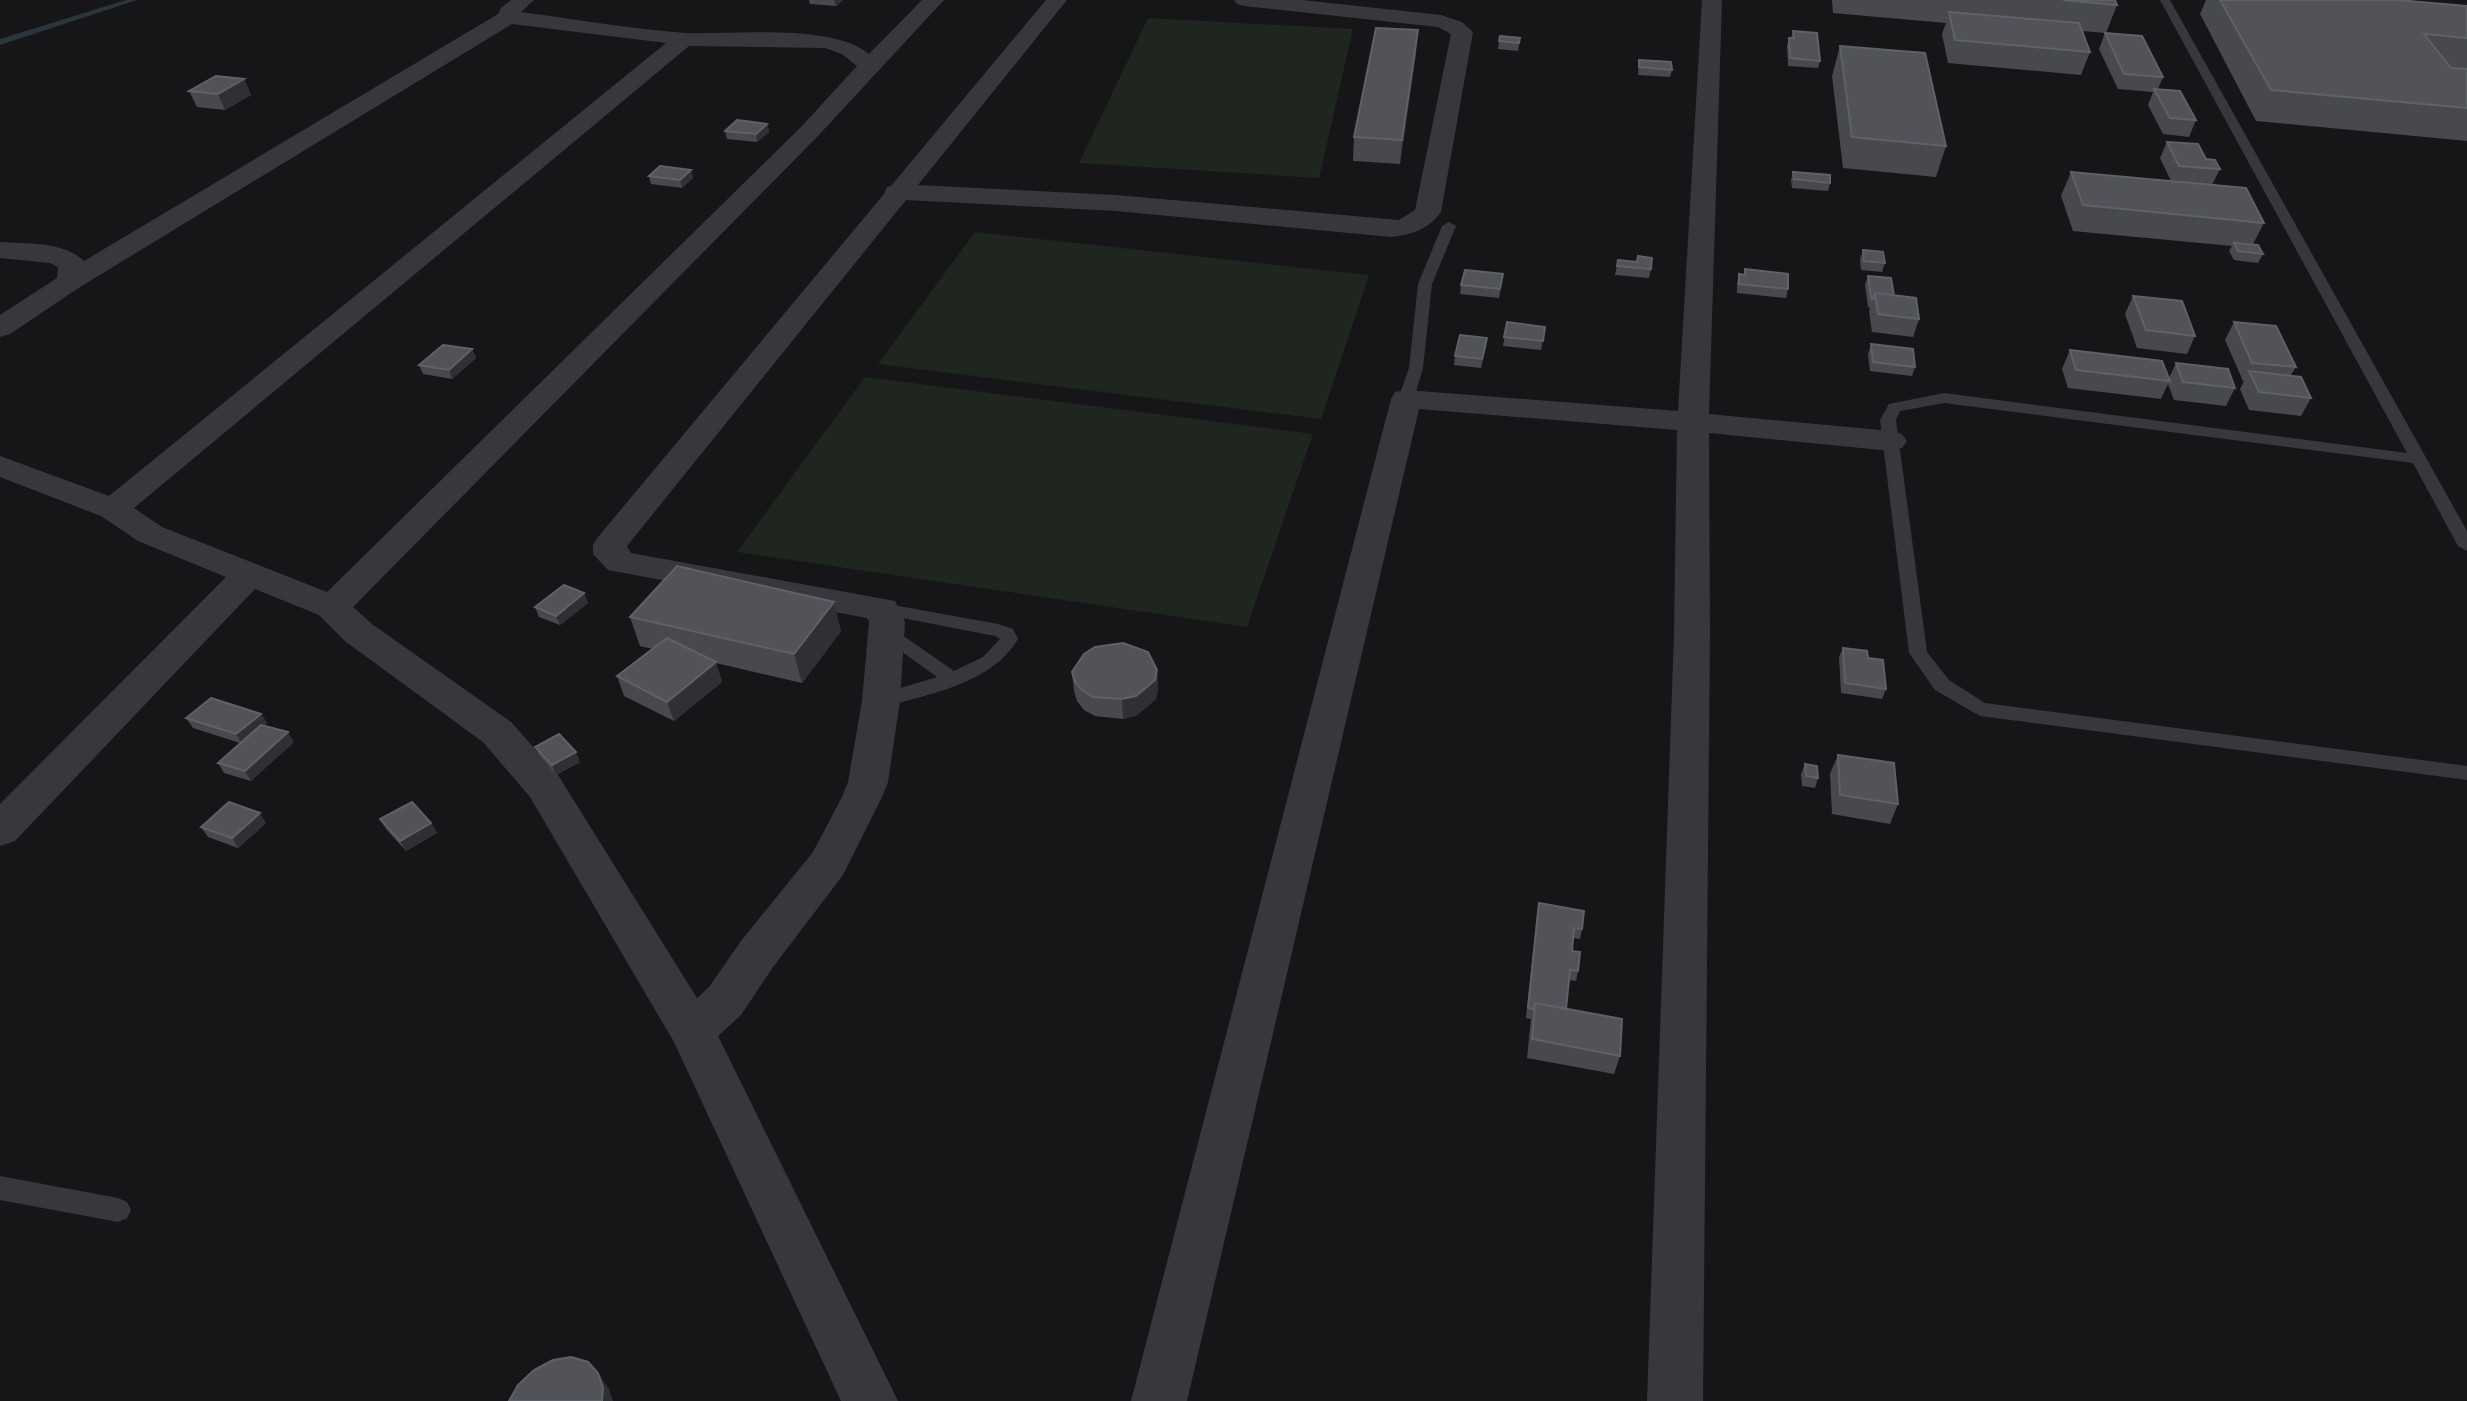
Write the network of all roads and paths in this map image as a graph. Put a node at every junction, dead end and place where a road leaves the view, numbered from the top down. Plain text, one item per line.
1 (934, 0) edge
2 (1057, 0) edge
3 (1244, 0) edge
4 (1712, 0) edge
5 (2165, 0) edge
6 (516, 8) edge
7 (684, 39) junction
8 (869, 65) junction
9 (896, 192) junction
10 (1448, 226) dead end
11 (0, 250) edge
12 (70, 281) junction
13 (0, 328) edge
14 (1406, 399) junction
15 (1693, 422) junction
16 (1891, 441) junction
17 (2417, 459) junction
18 (7, 476) edge
19 (113, 509) junction
20 (2467, 546) edge
21 (248, 575) junction
22 (332, 607) junction
23 (884, 620) junction
24 (951, 678) junction
25 (881, 701) junction
26 (2467, 773) edge
27 (0, 830) edge
28 (692, 1031) junction
29 (0, 1188) edge
30 (118, 1210) dead end
31 (870, 1401) edge
32 (1159, 1401) edge
33 (1675, 1401) edge

1 - 8 street
2 - 9 street
3 - 9 street
4 - 15 street
5 - 17 lane
6 - 7 street
6 - 12 street
7 - 8 street
7 - 19 street
8 - 22 street
9 - 23 street
10 - 14 lane
11 - 12 street
12 - 13 street
14 - 15 street
14 - 32 street
15 - 16 street
15 - 33 street
16 - 17 lane
16 - 26 lane
17 - 20 lane
18 - 19 street
19 - 21 street
21 - 22 street
21 - 27 street
22 - 28 street
23 - 24 lane
23 - 24 lane
23 - 25 street
24 - 25 lane
25 - 28 street
28 - 31 street
29 - 30 lane

